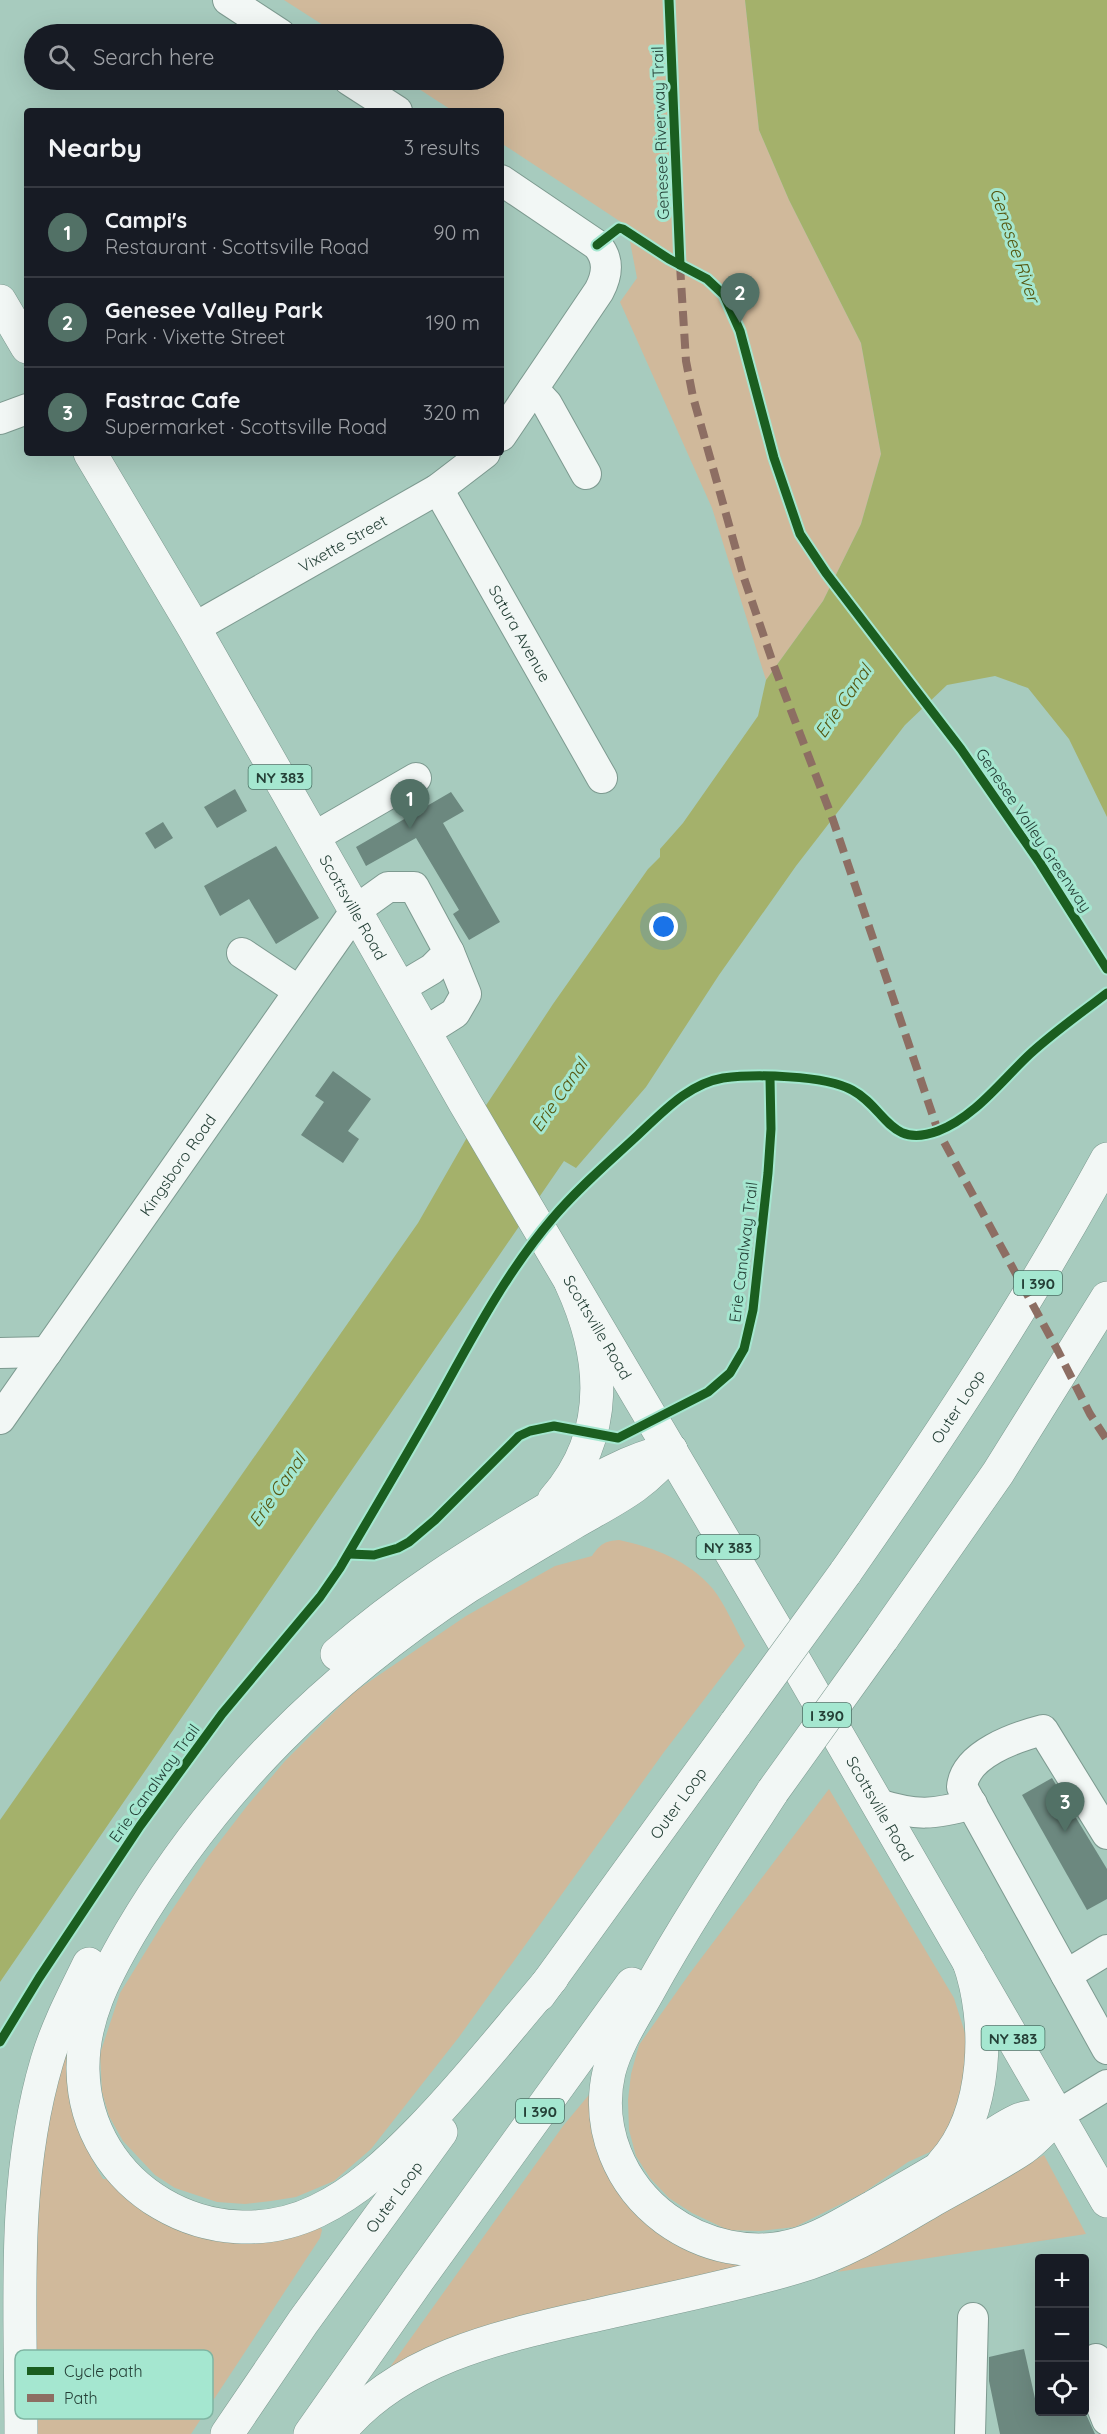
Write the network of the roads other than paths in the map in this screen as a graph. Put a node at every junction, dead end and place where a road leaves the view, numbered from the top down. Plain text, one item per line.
1 (228, 0) edge
2 (265, 24) edge
3 (364, 90) edge
4 (392, 108) edge
5 (504, 182) edge
6 (0, 300) edge
7 (24, 342) edge
8 (533, 389) junction
9 (24, 410) edge
10 (0, 419) edge
11 (504, 432) edge
12 (92, 456) edge
13 (481, 456) edge
14 (586, 474) dead end
15 (438, 489) junction
16 (194, 628) junction
17 (416, 778) dead end
18 (602, 778) dead end
19 (314, 837) junction
20 (356, 910) junction
21 (449, 952) junction
22 (242, 953) dead end
23 (400, 988) junction
24 (299, 991) junction
25 (425, 1032) junction
26 (1107, 1159) edge
27 (571, 1283) junction
28 (1107, 1298) edge
29 (47, 1352) junction
30 (0, 1353) edge
31 (0, 1419) edge
32 (671, 1450) junction
33 (540, 1514) junction
34 (1080, 1789) junction
35 (773, 1791) junction
36 (878, 1804) junction
37 (972, 1804) junction
38 (1107, 1834) edge
39 (1107, 1857) edge
40 (1105, 1956) edge
41 (969, 1962) junction
42 (1066, 1975) junction
43 (552, 1978) junction
44 (1106, 2045) edge
45 (1107, 2085) edge
46 (1058, 2115) junction
47 (933, 2172) junction
48 (1107, 2200) edge
49 (973, 2318) dead end
50 (21, 2350) edge
51 (1096, 2357) edge
52 (1107, 2420) edge
53 (227, 2434) edge
54 (310, 2434) edge
55 (338, 2434) edge
56 (970, 2434) edge

1 - 2 street
3 - 4 street
5 - 8 street
6 - 7 main road
8 - 11 street
8 - 14 street
9 - 10 street
12 - 16 main road, Scottsville Road / NY 383
13 - 15 street, Vixette Street
15 - 16 street, Vixette Street
15 - 18 street, Satura Avenue
16 - 19 main road, Scottsville Road / NY 383
17 - 19 street
19 - 20 main road, Scottsville Road / NY 383
20 - 21 street, Kingsboro Road
20 - 23 main road, Scottsville Road / NY 383
20 - 24 street, Kingsboro Road
21 - 23 street
21 - 25 street
22 - 24 street
23 - 25 main road, Scottsville Road / NY 383
24 - 29 street, Kingsboro Road
25 - 27 main road, Scottsville Road / NY 383
26 - 43 main road, Outer Loop / I 390, bridge
27 - 32 main road, Scottsville Road / NY 383
27 - 33 main road
28 - 35 main road, I 390, bridge
29 - 30 street
29 - 31 street, Kingsboro Road
32 - 33 main road
32 - 36 main road, Scottsville Road / NY 383
32 - 43 main road
33 - 50 main road
34 - 37 street
34 - 38 street
34 - 39 street
35 - 47 main road
35 - 54 main road, I 390
36 - 37 street
36 - 41 main road, Scottsville Road / NY 383
37 - 42 street
40 - 42 street
41 - 46 main road, Scottsville Road / NY 383
41 - 47 main road
42 - 44 street
43 - 53 main road, Outer Loop / I 390
45 - 46 street
46 - 47 main road
46 - 48 main road, Scottsville Road / NY 383
46 - 55 main road
49 - 56 street
51 - 52 street

